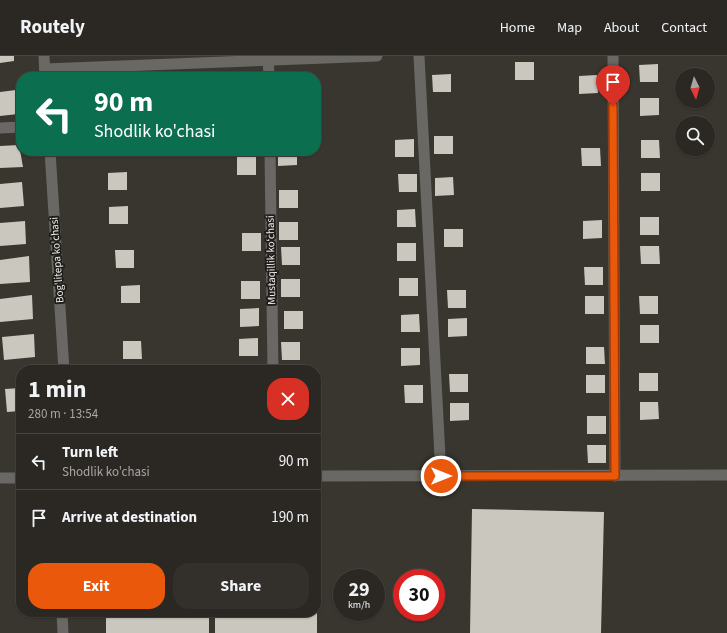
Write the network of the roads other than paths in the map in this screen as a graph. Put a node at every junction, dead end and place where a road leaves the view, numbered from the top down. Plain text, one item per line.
1 (44, 56) edge
2 (377, 56) edge
3 (419, 56) edge
4 (613, 56) edge
5 (268, 58) edge
6 (45, 72) edge
7 (60, 72) edge
8 (269, 72) edge
9 (16, 127) edge
10 (0, 128) edge
11 (50, 156) edge
12 (270, 156) edge
13 (64, 365) edge
14 (272, 365) edge
15 (321, 476) edge
16 (441, 476) junction
17 (615, 476) junction
18 (727, 476) edge
19 (0, 478) edge
20 (16, 478) edge
21 (62, 617) edge
22 (63, 633) edge

1 - 6 street
2 - 5 street
3 - 16 street
4 - 17 street
5 - 7 street
5 - 8 street
9 - 10 street
11 - 13 street, Bog'litepa ko'chasi
12 - 14 street, Mustaqillik koʻchasi
15 - 16 street
16 - 17 street
17 - 18 street
19 - 20 street
21 - 22 street

